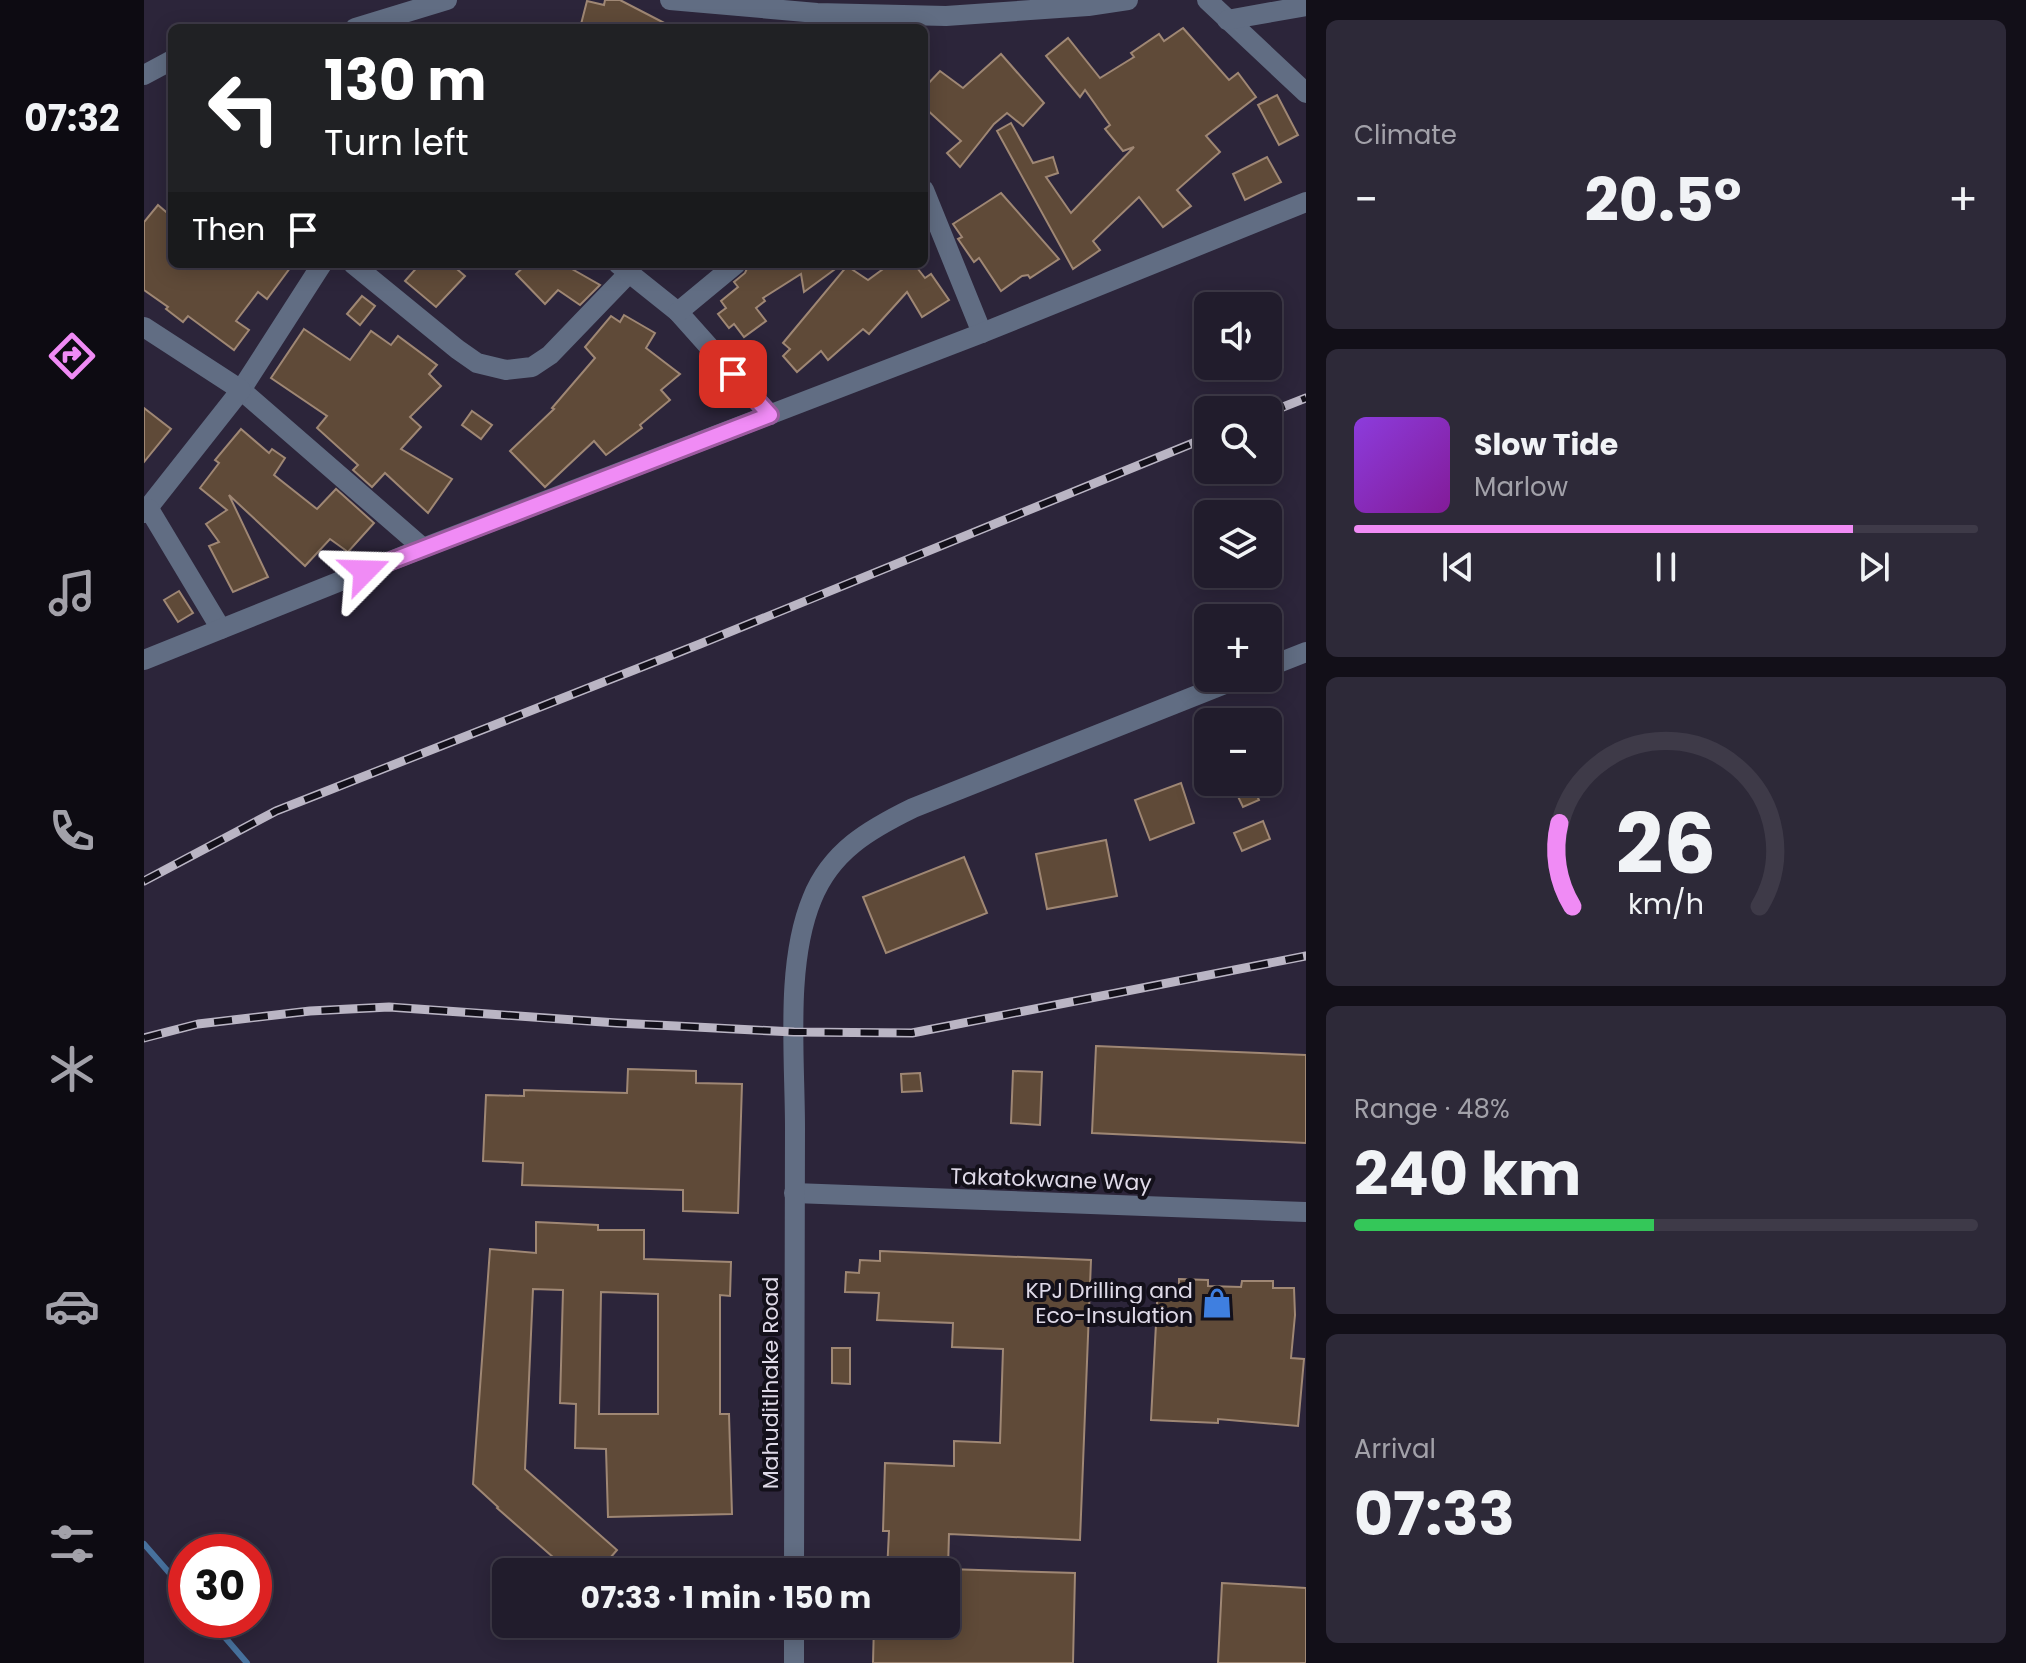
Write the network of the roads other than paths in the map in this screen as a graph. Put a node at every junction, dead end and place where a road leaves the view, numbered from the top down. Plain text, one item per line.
1 (447, 0) edge
2 (670, 0) edge
3 (1128, 0) edge
4 (1207, 0) edge
5 (1306, 6) edge
6 (848, 20) edge
7 (1227, 20) junction
8 (368, 24) edge
9 (168, 62) edge
10 (144, 75) edge
11 (1306, 93) edge
12 (928, 200) edge
13 (1306, 202) edge
14 (319, 268) edge
15 (358, 268) edge
16 (731, 268) edge
17 (624, 269) edge
18 (678, 312) junction
19 (144, 327) edge
20 (982, 333) junction
21 (241, 390) junction
22 (770, 415) junction
23 (147, 511) edge
24 (423, 548) junction
25 (221, 629) junction
26 (1306, 652) edge
27 (144, 660) edge
28 (1282, 661) edge
29 (1205, 692) edge
30 (794, 1193) junction
31 (1306, 1212) edge
32 (794, 1558) edge
33 (794, 1638) edge
34 (794, 1663) edge

1 - 8 street
2 - 6 street
3 - 6 street
4 - 7 street
5 - 7 street
7 - 11 street
9 - 10 street
12 - 20 street
13 - 20 street
14 - 21 street
15 - 17 street
16 - 18 street
17 - 18 street
18 - 22 street
19 - 21 street
20 - 22 street
21 - 23 street
21 - 24 street
22 - 24 street
23 - 25 street
24 - 25 street
25 - 27 street
26 - 28 street
29 - 30 street, Mahuditlhake Road
30 - 31 street, Takatokwane Way
30 - 32 street, Mahuditlhake Road
33 - 34 street

